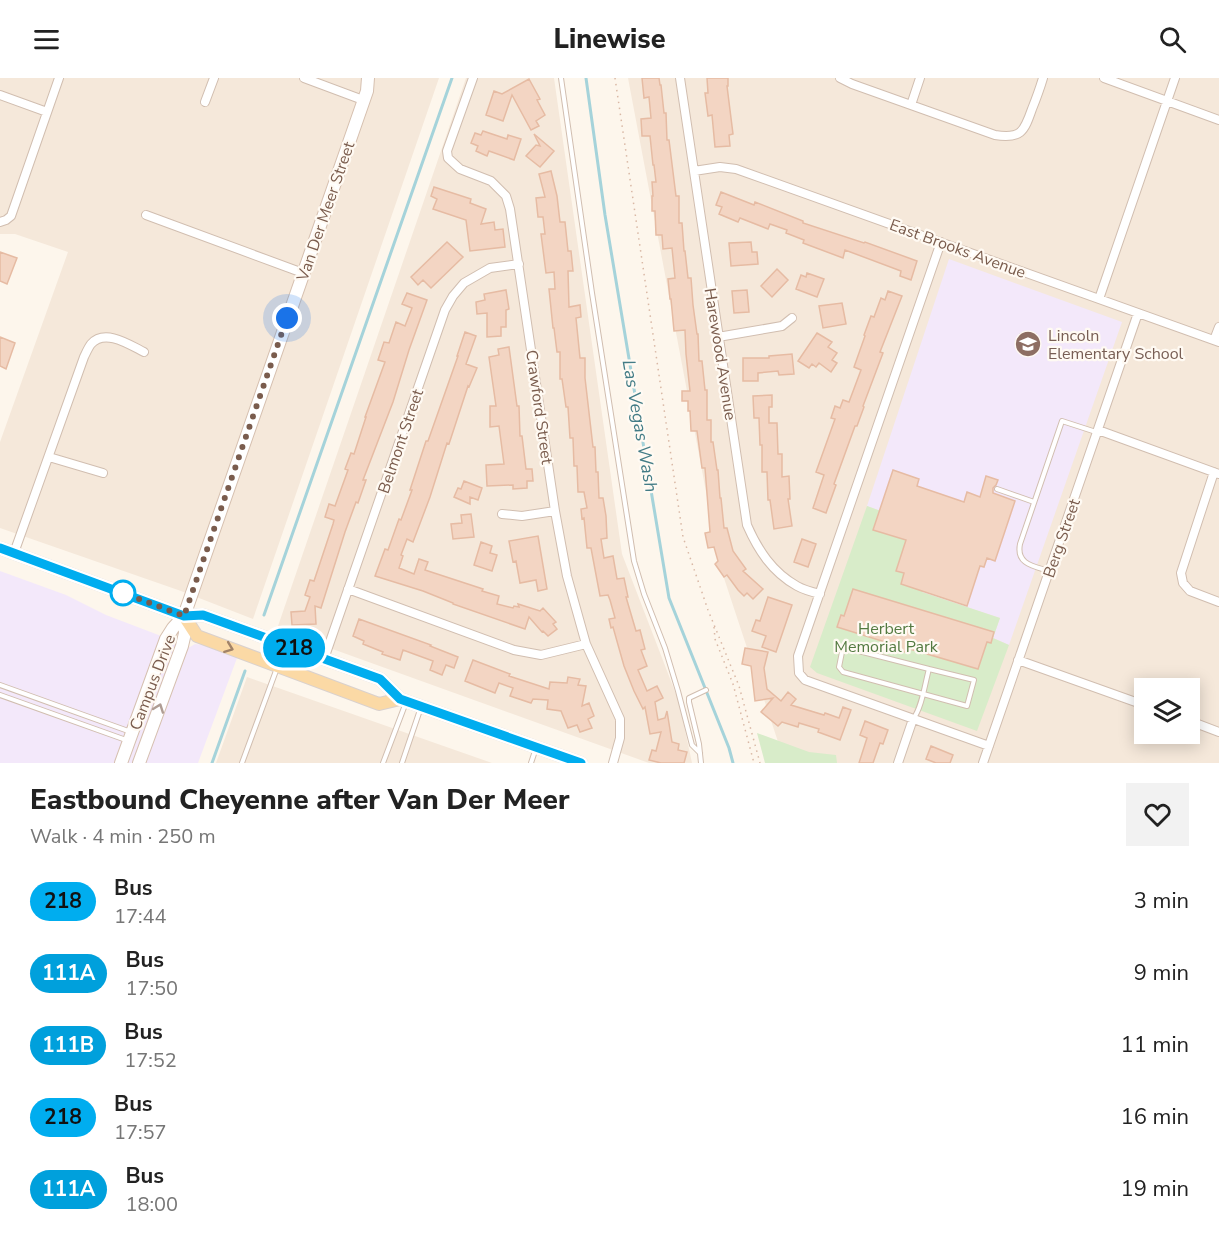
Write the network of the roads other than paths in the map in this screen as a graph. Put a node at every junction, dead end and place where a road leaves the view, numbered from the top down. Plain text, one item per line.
1 (59, 78) edge
2 (214, 78) edge
3 (304, 78) edge
4 (368, 78) edge
5 (474, 78) edge
6 (561, 78) edge
7 (680, 78) edge
8 (840, 78) edge
9 (920, 78) edge
10 (1043, 78) edge
11 (1104, 78) edge
12 (1175, 78) edge
13 (0, 95) edge
14 (363, 100) junction
15 (1167, 101) junction
16 (205, 102) dead end
17 (911, 105) junction
18 (47, 112) junction
19 (1219, 120) edge
20 (694, 171) junction
21 (146, 215) dead end
22 (3, 221) edge
23 (941, 242) junction
24 (519, 264) junction
25 (303, 273) junction
26 (1099, 299) junction
27 (1138, 313) junction
28 (792, 318) dead end
29 (1219, 327) edge
30 (718, 337) junction
31 (1217, 341) edge
32 (144, 352) dead end
33 (1097, 431) junction
34 (49, 457) junction
35 (103, 473) dead end
36 (1216, 473) edge
37 (998, 489) dead end
38 (1034, 502) junction
39 (555, 511) junction
40 (502, 514) dead end
41 (0, 548) edge
42 (14, 554) junction
43 (1049, 571) junction
44 (348, 589) junction
45 (820, 594) junction
46 (1219, 602) edge
47 (184, 616) junction
48 (586, 644) junction
49 (324, 659) junction
50 (1018, 660) junction
51 (277, 667) junction
52 (929, 669) junction
53 (0, 684) edge
54 (706, 690) dead end
55 (922, 694) junction
56 (0, 695) edge
57 (403, 700) junction
58 (1134, 701) edge
59 (422, 707) junction
60 (913, 719) junction
61 (1200, 725) edge
62 (1219, 732) edge
63 (130, 737) junction
64 (147, 743) junction
65 (989, 746) junction
66 (537, 747) junction
67 (700, 753) junction
68 (121, 763) edge
69 (139, 763) edge
70 (242, 763) edge
71 (383, 763) edge
72 (402, 763) edge
73 (531, 763) edge
74 (581, 763) edge
75 (614, 763) edge
76 (701, 763) edge
77 (897, 763) edge
78 (983, 763) edge

1 - 18 street
2 - 16 street
3 - 14 street
4 - 14 street, Van Der Meer Street
5 - 24 street, Crawford Street
6 - 67 lane
7 - 20 street, Harewood Avenue
8 - 17 street
9 - 17 street
10 - 17 street
11 - 15 street
12 - 15 street
13 - 18 street
14 - 25 street, Van Der Meer Street
15 - 19 street
15 - 26 street
18 - 22 street
20 - 23 street, East Brooks Avenue
20 - 30 street, Harewood Avenue
21 - 25 street
23 - 26 street, East Brooks Avenue
23 - 45 street
24 - 39 street, Crawford Street
24 - 44 street, Belmont Street
25 - 47 street, Van Der Meer Street
26 - 27 street, East Brooks Avenue
27 - 31 street, East Brooks Avenue
27 - 33 street, Berg Street
28 - 30 street
29 - 31 street
30 - 45 street, Harewood Avenue
32 - 34 street
33 - 36 street
33 - 38 lane
33 - 43 street, Berg Street
34 - 35 street
34 - 42 street
36 - 46 street
37 - 38 lane
38 - 43 lane
39 - 40 street
39 - 48 street, Crawford Street
41 - 42 main road
42 - 47 main road
43 - 50 street, Berg Street
44 - 48 street
44 - 49 street, Belmont Street
45 - 60 street
47 - 49 main road
47 -> 51 main road
47 - 63 street, Campus Drive
64 -> 47 street, Campus Drive
48 - 75 street, Crawford Street
49 - 57 main road
50 - 58 street
50 - 65 street, Berg Street
51 - 57 main road
51 - 70 lane
52 - 55 lane
52 - 55 lane
52 - 55 lane
53 - 63 lane
54 - 67 lane
55 - 60 lane
56 - 63 lane
57 - 59 main road
57 - 71 lane
59 - 66 main road
59 - 72 lane
60 - 65 street
60 - 77 street
61 - 62 street
63 - 64 street
63 - 68 street, Campus Drive
64 - 69 street, Campus Drive
65 - 78 street, Berg Street
66 - 73 lane
66 - 74 main road
67 - 76 lane

